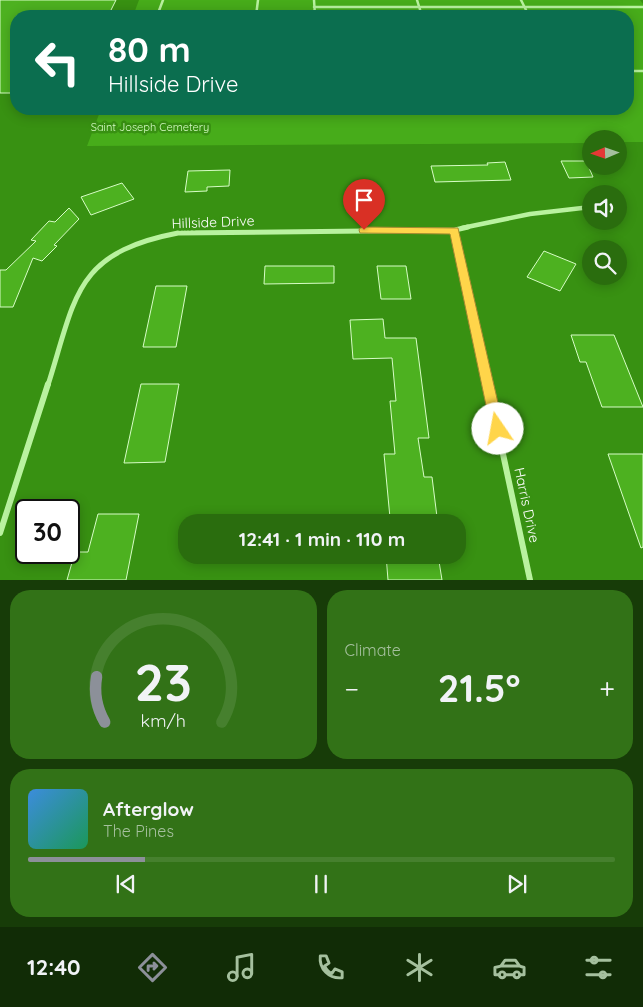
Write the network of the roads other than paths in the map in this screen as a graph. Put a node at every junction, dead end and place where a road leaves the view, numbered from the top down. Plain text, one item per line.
1 (314, 0) edge
2 (417, 0) edge
3 (520, 0) edge
4 (314, 7) joint
5 (420, 8) junction
6 (525, 8) junction
7 (643, 8) edge
8 (582, 208) edge
9 (455, 230) junction
10 (0, 533) edge
11 (530, 580) edge

1 - 4 lane
2 - 5 lane
3 - 6 lane
4 - 5 lane
5 - 6 lane
6 - 7 lane
8 - 9 street, Hillside Drive
9 - 10 street, Hillside Drive
9 - 11 street, Harris Drive

